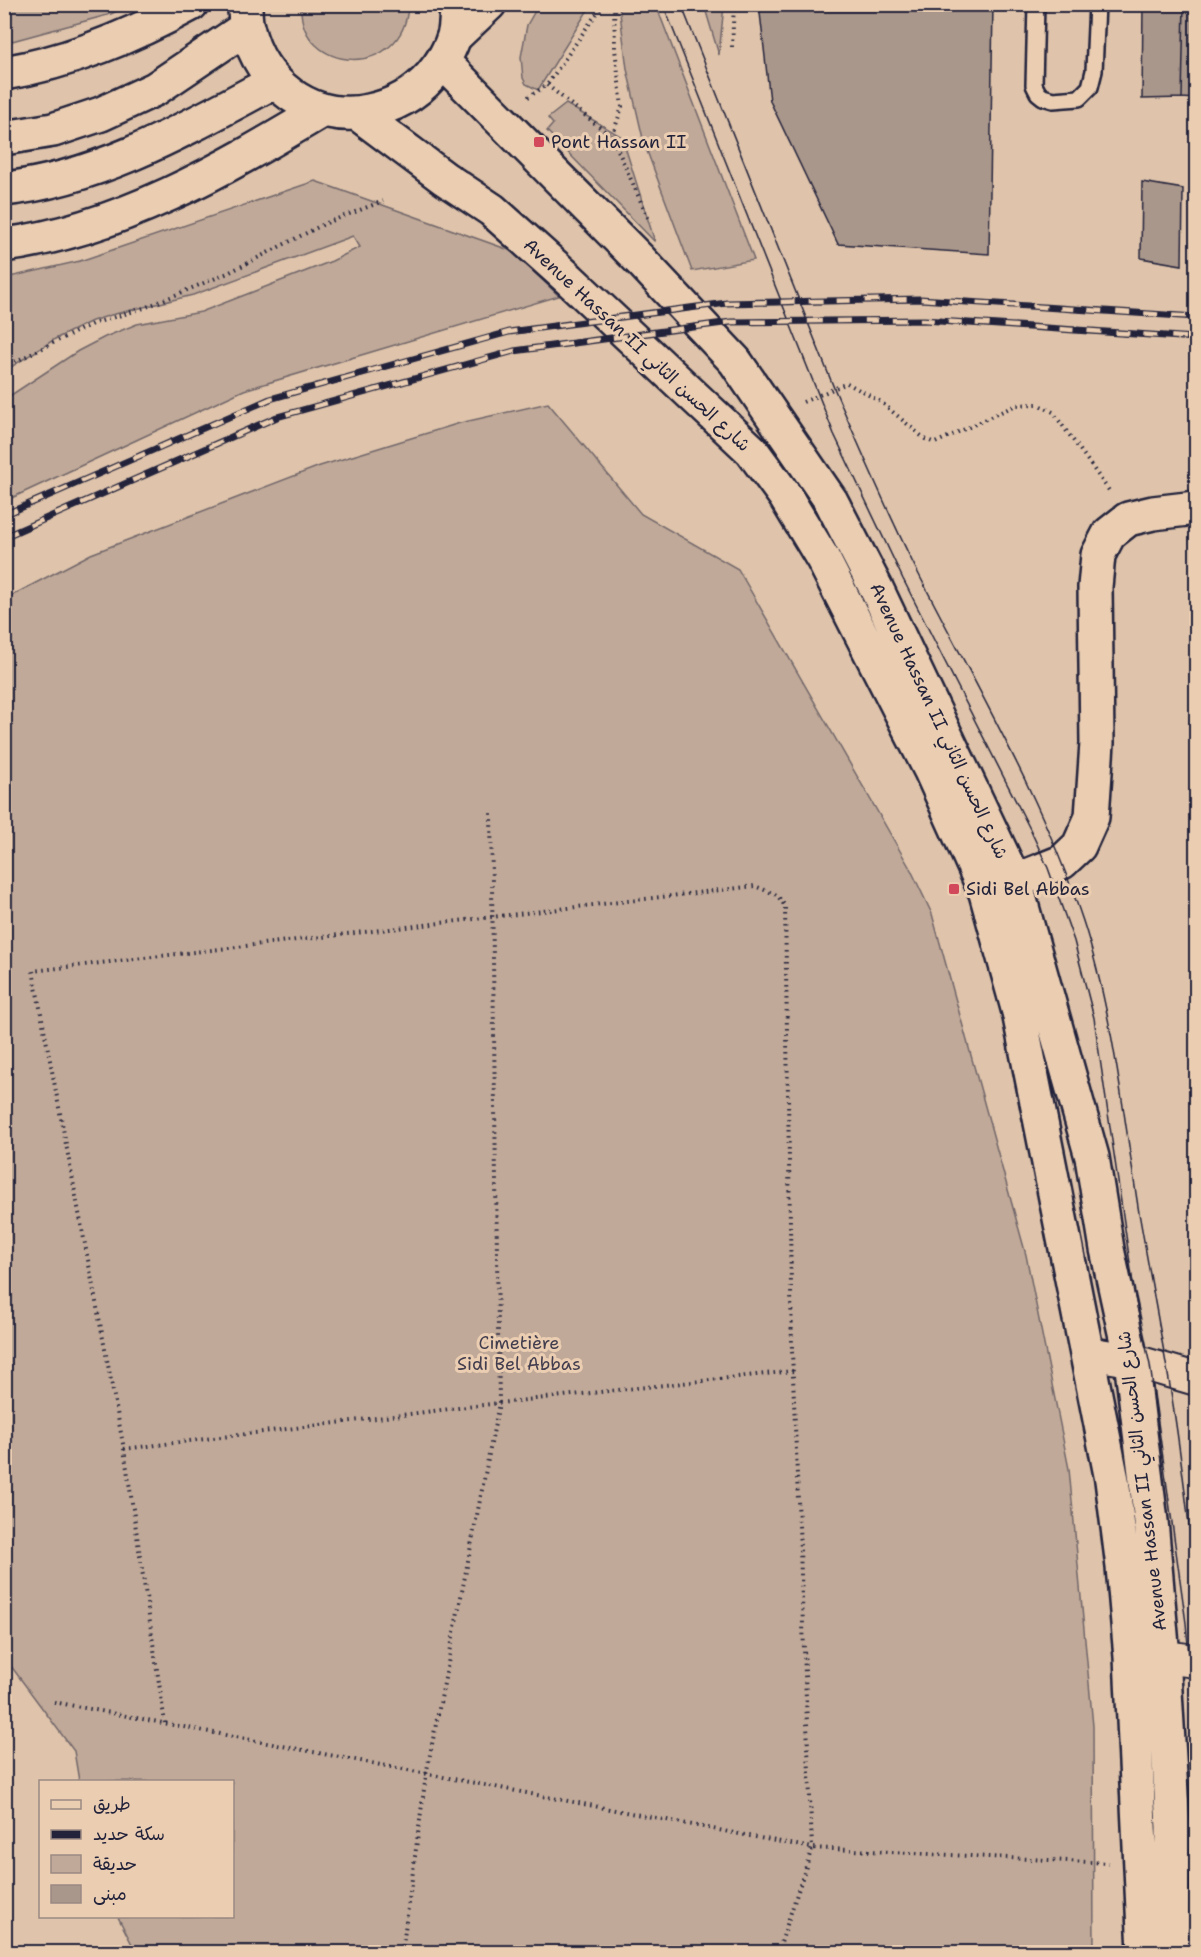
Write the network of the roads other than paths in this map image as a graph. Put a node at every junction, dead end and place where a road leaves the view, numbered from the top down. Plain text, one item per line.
1 (191, 4) edge
2 (457, 4) edge
3 (489, 4) edge
4 (1036, 4) edge
5 (1097, 4) edge
6 (246, 16) edge
7 (449, 49) junction
8 (4, 73) edge
9 (275, 81) junction
10 (321, 111) junction
11 (357, 113) junction
12 (4, 138) edge
13 (4, 189) edge
14 (4, 245) edge
15 (1197, 508) edge
16 (1001, 887) junction
17 (1087, 1353) junction
18 (1131, 1360) junction
19 (1197, 1379) edge
20 (1147, 1657) junction
21 (1197, 1661) edge
22 (1145, 1953) edge
23 (1172, 1953) edge

1 - 8 main road
2 - 7 main road
3 - 7 main road
4 - 5 lane
6 - 9 main road
6 - 12 main road
7 - 11 main road
7 - 16 main road, Avenue Hassan II شارع الحسن الثاني
9 - 10 main road
9 - 13 main road
10 - 11 main road
10 - 14 main road
11 - 16 main road, Avenue Hassan II شارع الحسن الثاني
15 - 16 main road
16 - 17 main road, Avenue Hassan II شارع الحسن الثاني
16 - 18 main road, Avenue Hassan II شارع الحسن الثاني
17 - 18 street
17 - 20 main road, Avenue Hassan II شارع الحسن الثاني
18 - 19 street
18 - 20 main road, Avenue Hassan II شارع الحسن الثاني
20 - 21 street
20 - 22 main road, Avenue Hassan II شارع الحسن الثاني
20 - 23 main road, Avenue Hassan II شارع الحسن الثاني

